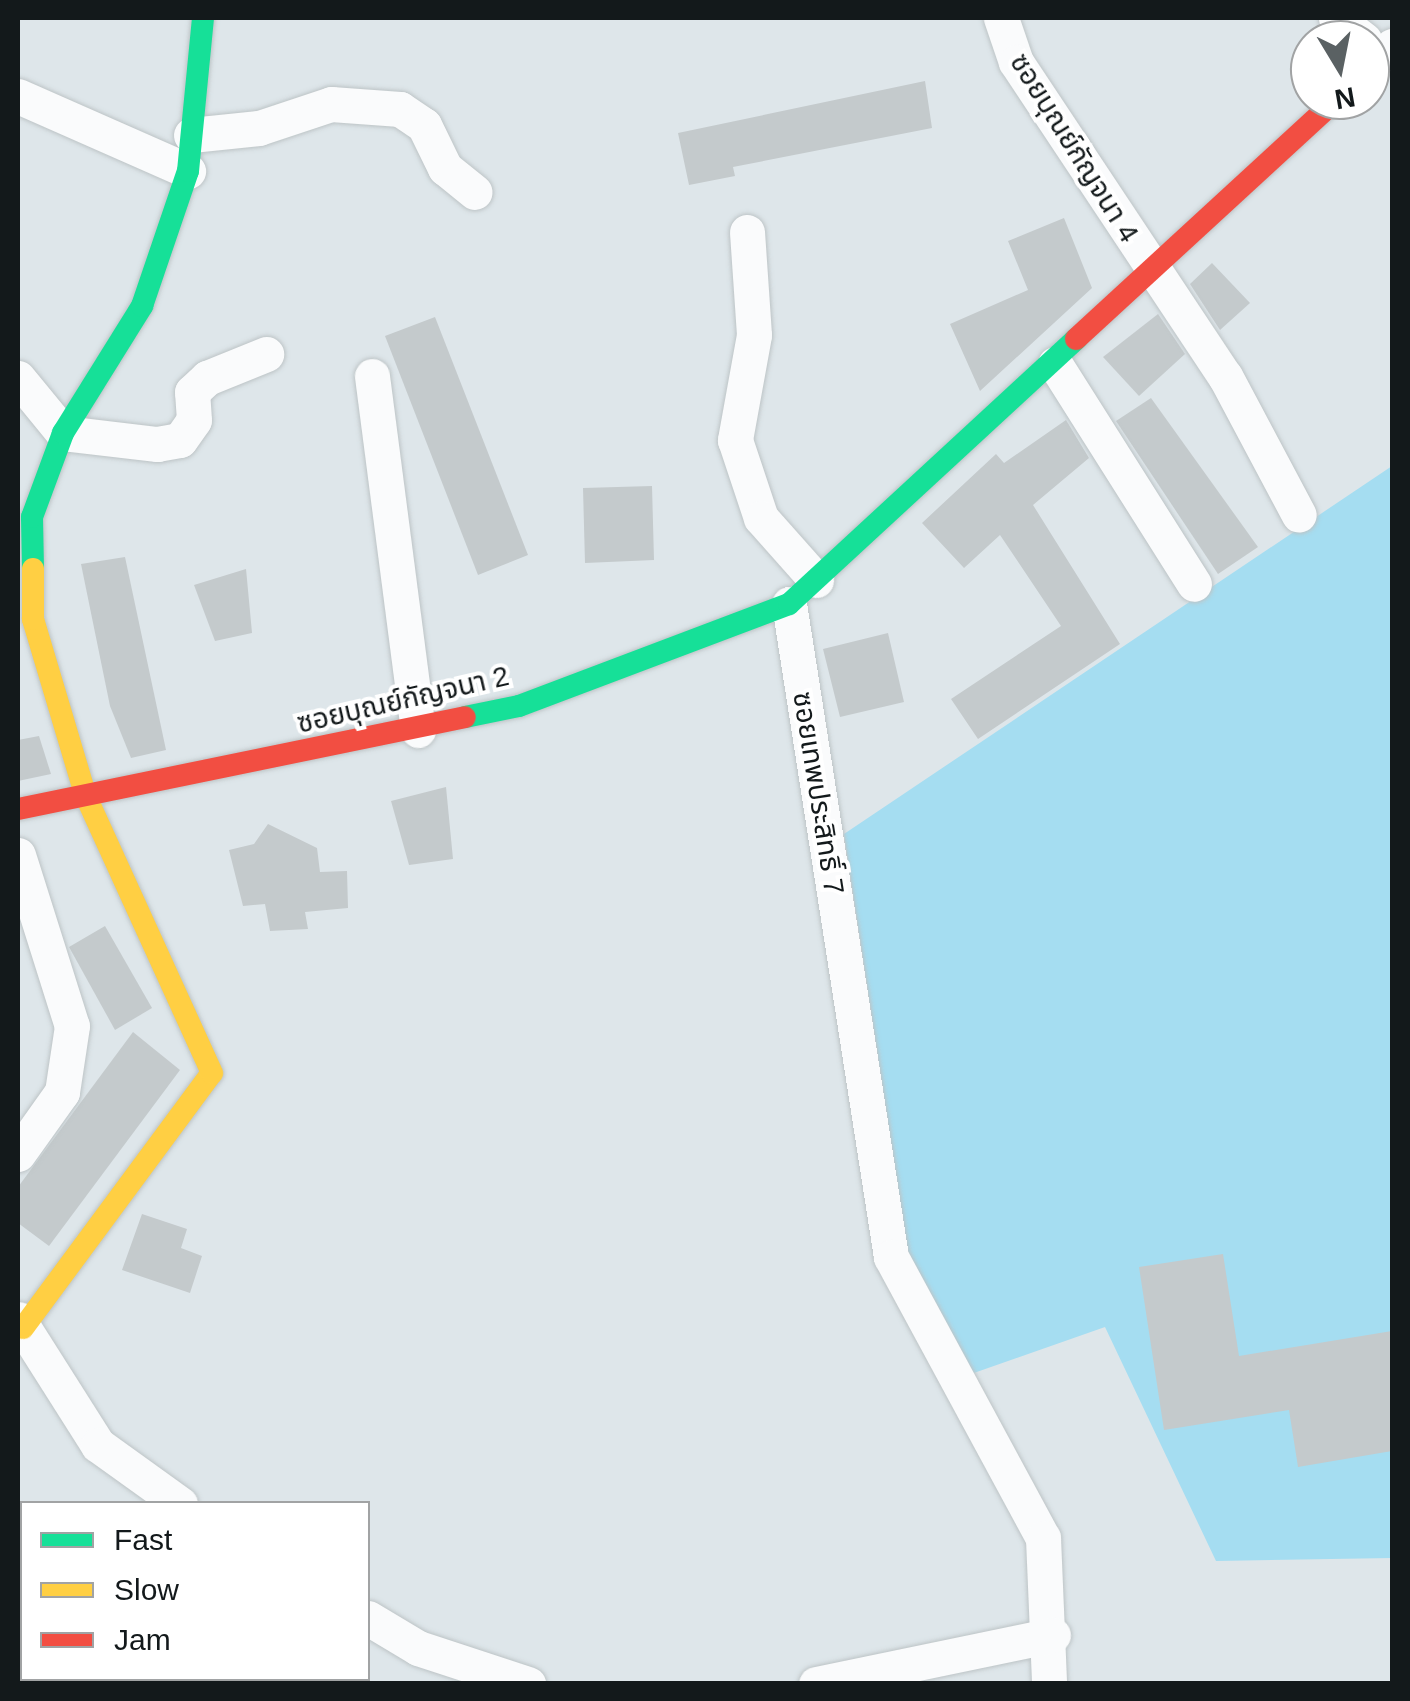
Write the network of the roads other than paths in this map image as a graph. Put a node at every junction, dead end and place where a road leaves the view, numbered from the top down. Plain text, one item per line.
1 (204, 18) edge
2 (1001, 18) edge
3 (18, 96) edge
4 (1315, 120) edge
5 (191, 135) junction
6 (188, 171) junction
7 (475, 192) dead end
8 (746, 232) dead end
9 (1154, 276) junction
10 (266, 354) dead end
11 (1056, 364) junction
12 (372, 376) dead end
13 (18, 378) edge
14 (63, 434) junction
15 (1299, 515) dead end
16 (816, 580) junction
17 (1194, 584) dead end
18 (789, 604) junction
19 (25, 616) edge
20 (418, 730) junction
21 (86, 797) junction
22 (18, 809) edge
23 (18, 855) edge
24 (18, 1154) edge
25 (20, 1323) edge
26 (176, 1501) edge
27 (370, 1619) edge
28 (1053, 1635) junction
29 (528, 1684) edge
30 (816, 1684) edge
31 (1050, 1684) edge

1 - 5 street
2 - 9 street, ซอยบุณย์กัญจนา 4
3 - 6 street
4 - 9 street
5 - 6 street
5 - 7 street
6 - 14 street
8 - 16 street
9 - 11 street
9 - 15 street, ซอยบุณย์กัญจนา 4
10 - 14 street
11 - 16 street
11 - 17 street
12 - 20 street
13 - 14 street
14 - 19 street
16 - 18 street
18 - 20 street, ซอยบุณย์กัญจนา 2
18 - 28 street, ซอยเทพประสิทธิ์ 7
19 - 21 street
20 - 21 street, ซอยบุณย์กัญจนา 2
21 - 22 street, ซอยบุณย์กัญจนา 2
21 - 25 street
23 - 24 street
25 - 26 street
27 - 29 street
28 - 30 street
28 - 31 street, ซอยเทพประสิทธิ์ 7

